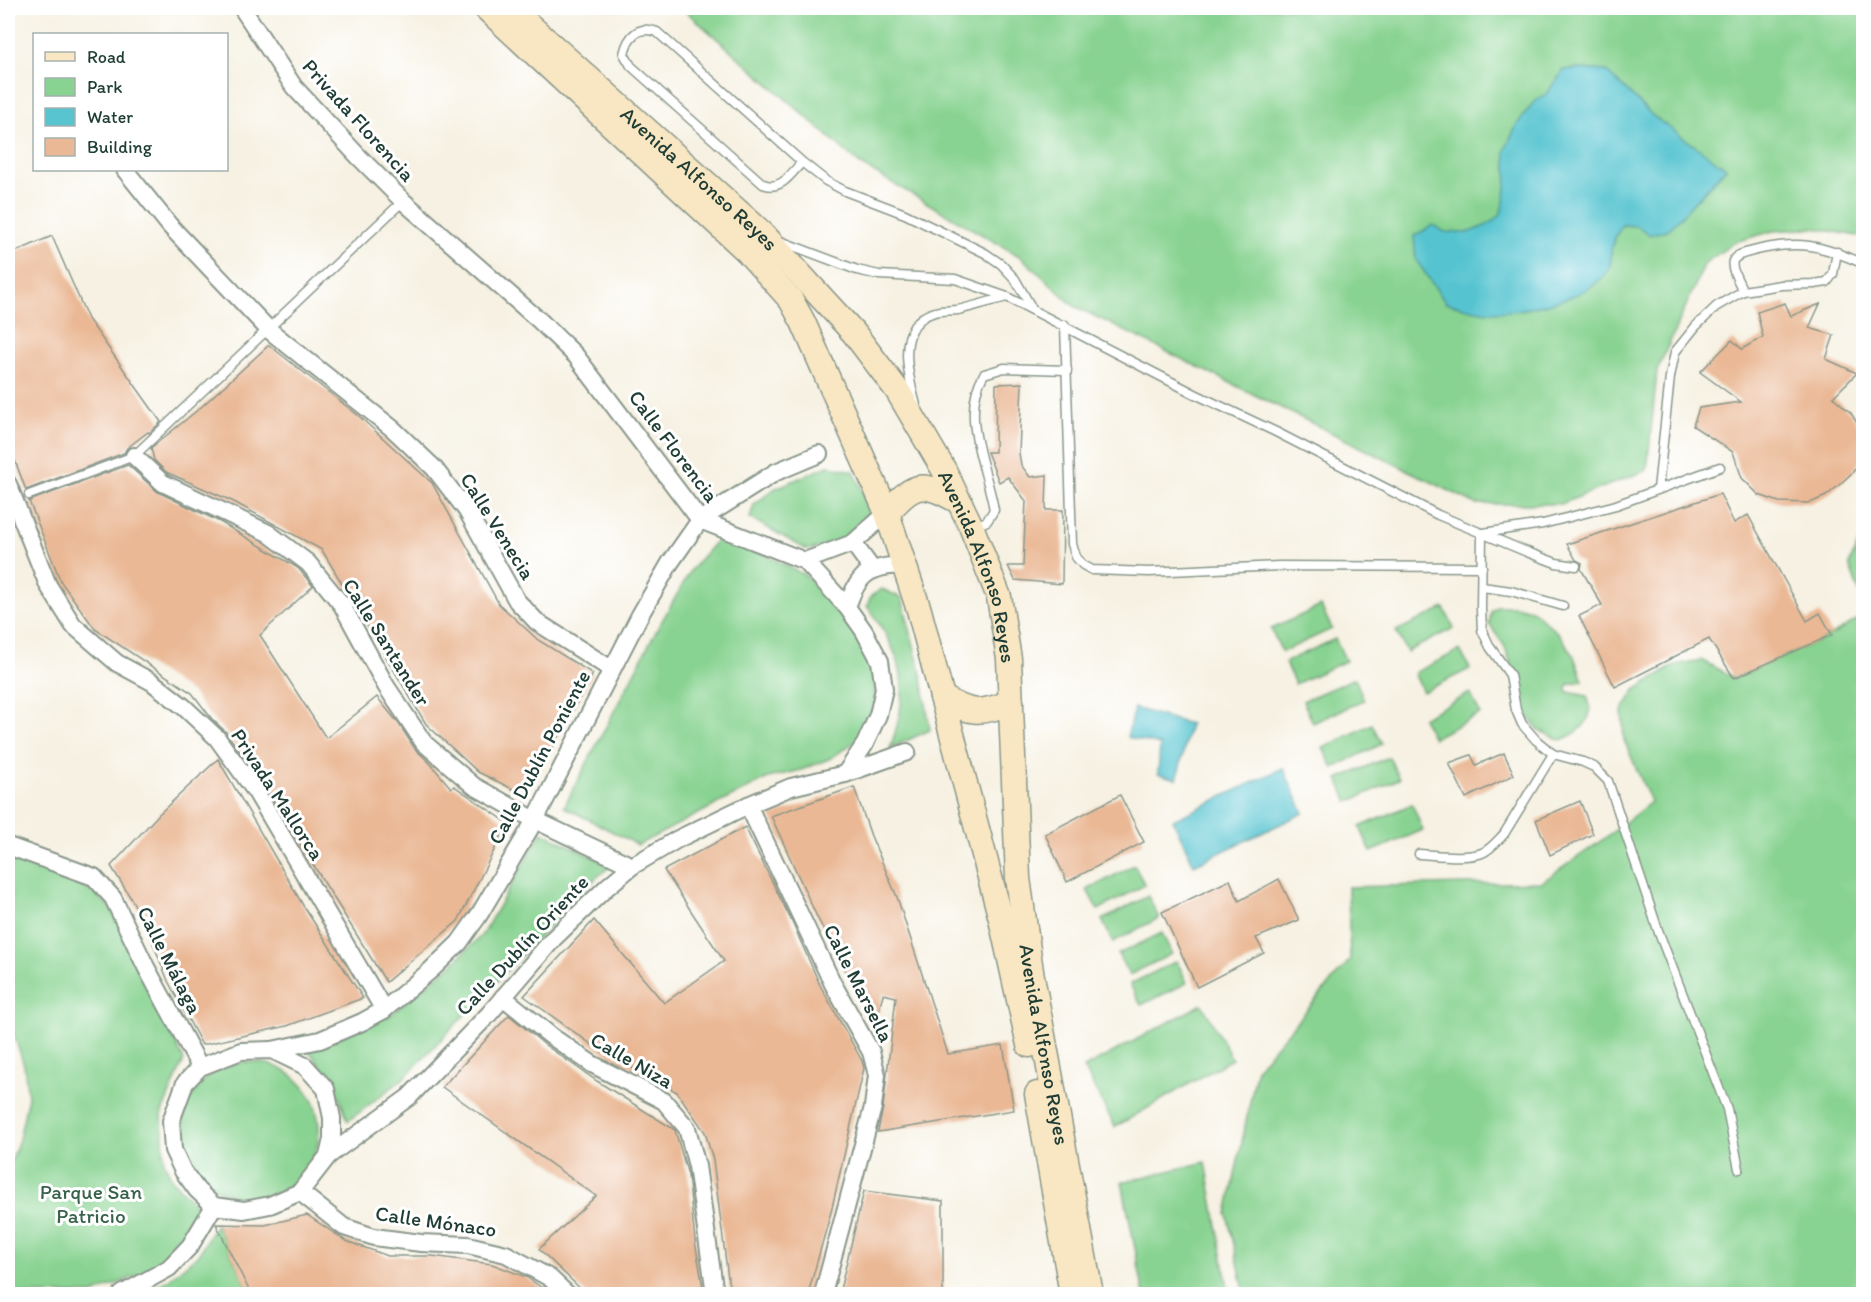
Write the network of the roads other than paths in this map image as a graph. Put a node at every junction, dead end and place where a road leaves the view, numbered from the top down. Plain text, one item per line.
1 (242, 8) edge
2 (486, 8) edge
3 (510, 8) edge
4 (802, 162) junction
5 (126, 171) edge
6 (403, 201) junction
7 (763, 234) junction
8 (1837, 252) junction
9 (1863, 264) edge
10 (1743, 291) junction
11 (1007, 297) junction
12 (1031, 307) junction
13 (1065, 325) junction
14 (269, 330) junction
15 (1066, 370) junction
16 (925, 437) junction
17 (819, 454) dead end
18 (135, 456) junction
19 (1720, 467) dead end
20 (8, 484) edge
21 (1658, 489) junction
22 (29, 495) dead end
23 (960, 502) junction
24 (886, 513) junction
25 (700, 520) junction
26 (971, 526) junction
27 (1482, 534) junction
28 (853, 543) junction
29 (805, 561) junction
30 (904, 565) junction
31 (1576, 566) dead end
32 (1482, 567) junction
33 (872, 569) junction
34 (1482, 587) junction
35 (1563, 606) dead end
36 (847, 607) junction
37 (611, 669) junction
38 (942, 697) junction
39 (1011, 702) junction
40 (907, 752) dead end
41 (1553, 754) junction
42 (845, 774) junction
43 (748, 805) junction
44 (536, 820) junction
45 (8, 846) edge
46 (1419, 854) dead end
47 (632, 866) junction
48 (503, 997) junction
49 (384, 1010) junction
50 (272, 1050) junction
51 (200, 1067) junction
52 (328, 1156) junction
53 (1739, 1169) dead end
54 (300, 1192) junction
55 (214, 1206) junction
56 (122, 1294) edge
57 (567, 1294) edge
58 (715, 1294) edge
59 (823, 1294) edge
60 (1072, 1294) edge
61 (1091, 1294) edge

1 - 6 street, Privada Florencia
2 - 24 main road, Avenida Alfonso Reyes
3 - 7 main road, Avenida Alfonso Reyes
4 - 4 lane
4 - 12 lane
5 - 14 street, Calle Venecia
6 - 14 lane
6 - 25 street, Calle Florencia
7 - 11 lane
7 - 16 main road, Avenida Alfonso Reyes
8 - 9 lane
8 - 10 lane
8 - 10 lane
10 - 21 lane
11 - 12 lane
11 - 16 lane
12 - 13 lane
13 - 15 lane
13 - 27 lane
14 - 18 lane
14 - 37 street, Calle Venecia
15 - 26 lane
15 - 32 lane
16 - 23 main road, Avenida Alfonso Reyes
17 - 25 street, Calle Dublín Poniente
18 - 22 lane
18 - 44 street, Calle Santander
19 - 21 lane
20 - 49 street, Privada Mallorca
21 - 27 lane
23 - 24 main road
23 - 26 main road, Avenida Alfonso Reyes
24 - 28 street
24 - 30 main road, Avenida Alfonso Reyes
25 - 29 street, Calle Florencia
25 - 37 street, Calle Dublín Poniente
26 - 39 main road, Avenida Alfonso Reyes
27 - 31 lane
27 - 32 lane
28 - 29 street
28 - 33 street
29 - 36 street, Calle Florencia
30 - 33 street
30 - 38 main road, Avenida Alfonso Reyes
32 - 34 lane
33 - 36 street
34 - 35 lane
34 - 41 lane
36 - 42 street, Calle Florencia
37 - 44 street, Calle Dublín Poniente
38 - 39 main road
38 - 60 main road, Avenida Alfonso Reyes
39 - 61 main road, Avenida Alfonso Reyes
40 - 42 street, Calle Dublín Oriente
41 - 46 lane
41 - 53 lane
42 - 43 street, Calle Dublín Oriente
43 - 47 street, Calle Dublín Oriente
43 - 59 street, Calle Marsella
44 - 47 street, Calle Santander
44 - 49 street, Calle Dublín Poniente
45 - 51 street, Calle Málaga
47 - 48 street, Calle Dublín Oriente
48 - 52 street, Calle Dublín Oriente
48 - 58 street, Calle Niza
49 - 50 street, Calle Dublín Poniente
50 - 51 street
50 - 52 street
51 - 55 street
52 - 54 street, Calle Dublín Oriente
54 - 55 street, Calle Dublín Oriente
54 - 57 street, Calle Mónaco
55 - 56 street

